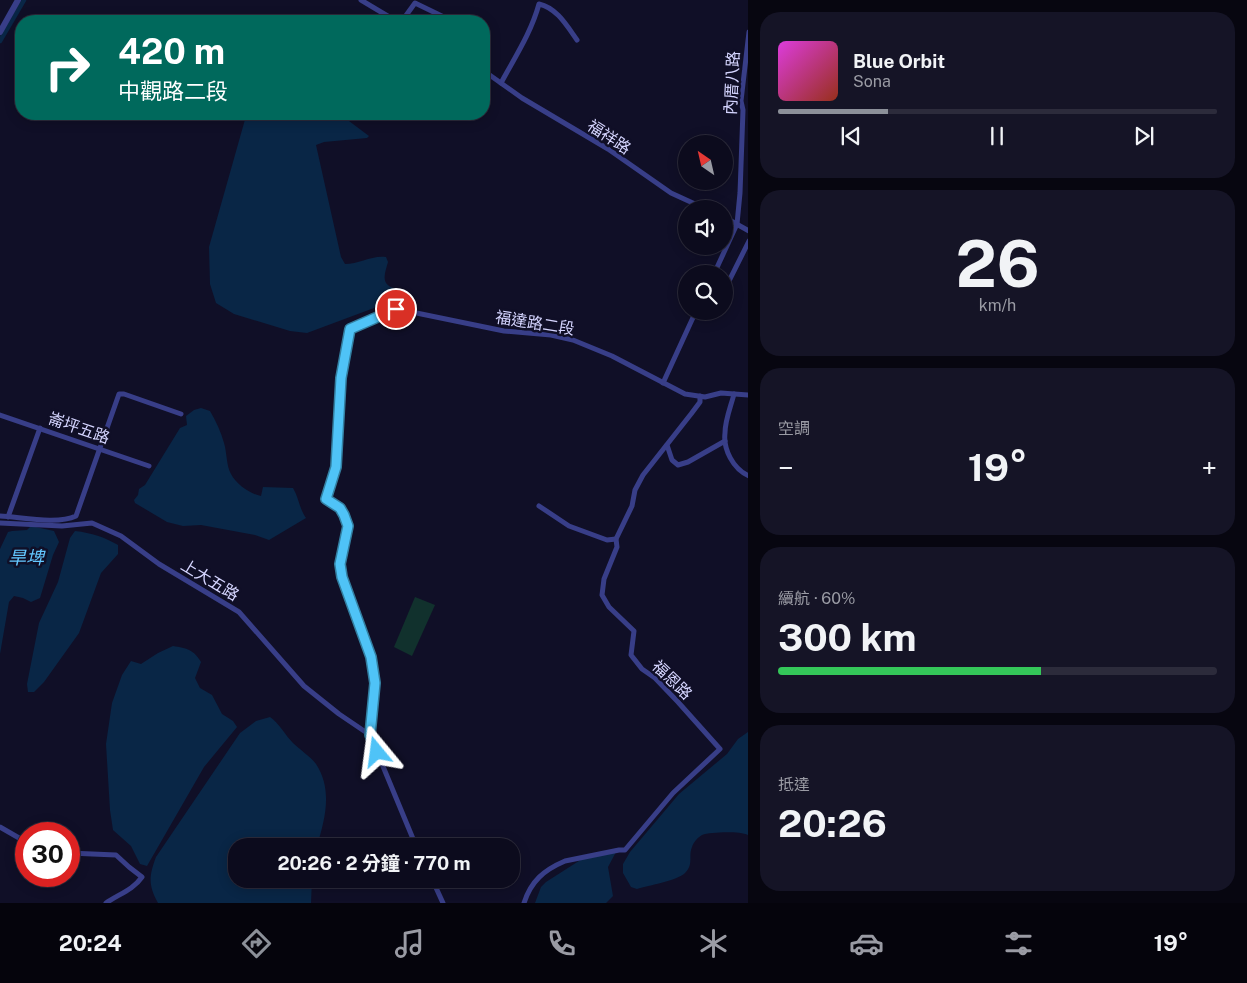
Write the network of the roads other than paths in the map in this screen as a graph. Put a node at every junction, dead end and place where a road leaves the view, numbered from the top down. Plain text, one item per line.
1 (18, 0) edge
2 (361, 0) edge
3 (386, 15) edge
4 (406, 15) edge
5 (440, 15) edge
6 (0, 32) edge
7 (748, 32) edge
8 (577, 40) dead end
9 (490, 76) edge
10 (500, 83) junction
11 (686, 200) edge
12 (733, 222) edge
13 (737, 224) junction
14 (748, 231) edge
15 (748, 241) edge
16 (741, 257) junction
17 (748, 260) edge
18 (718, 265) edge
19 (733, 273) edge
20 (692, 320) edge
21 (662, 383) junction
22 (734, 394) junction
23 (748, 395) edge
24 (700, 396) junction
25 (182, 414) dead end
26 (0, 415) edge
27 (40, 428) junction
28 (724, 441) junction
29 (667, 445) junction
30 (101, 449) junction
31 (149, 466) dead end
32 (748, 476) edge
33 (539, 506) dead end
34 (0, 516) edge
35 (8, 517) junction
36 (68, 519) junction
37 (0, 523) edge
38 (74, 524) junction
39 (616, 539) junction
40 (370, 735) junction
41 (0, 827) edge
42 (15, 836) edge
43 (413, 838) edge
44 (80, 853) edge
45 (436, 888) edge
46 (106, 903) edge
47 (443, 903) edge
48 (524, 903) edge

1 - 6 street
2 - 3 street
4 - 5 street
7 - 13 street, 內厝八路
8 - 10 street
9 - 10 street, 福祥路
10 - 11 street, 福祥路
12 - 13 street
13 - 14 street
13 - 18 street, 內厝八路
15 - 16 street
16 - 17 street
16 - 19 street
20 - 21 street
21 - 24 street, 福達路二段
21 - 40 street, 福達路二段
22 - 23 street, 福達路二段
22 - 24 street, 福達路二段
22 - 28 street
24 - 29 street, 福恩路
25 - 30 street
26 - 27 street, 崙坪五路
27 - 30 street, 崙坪五路
27 - 35 street
28 - 29 street
28 - 32 street
29 - 39 street, 福恩路
30 - 31 street, 崙坪五路
30 - 36 street
33 - 39 street
34 - 35 street
35 - 36 street
36 - 38 street
37 - 38 street, 上大五路
38 - 40 street, 上大五路
39 - 48 street, 福恩路
40 - 43 street
41 - 42 street
44 - 46 street
45 - 47 street

